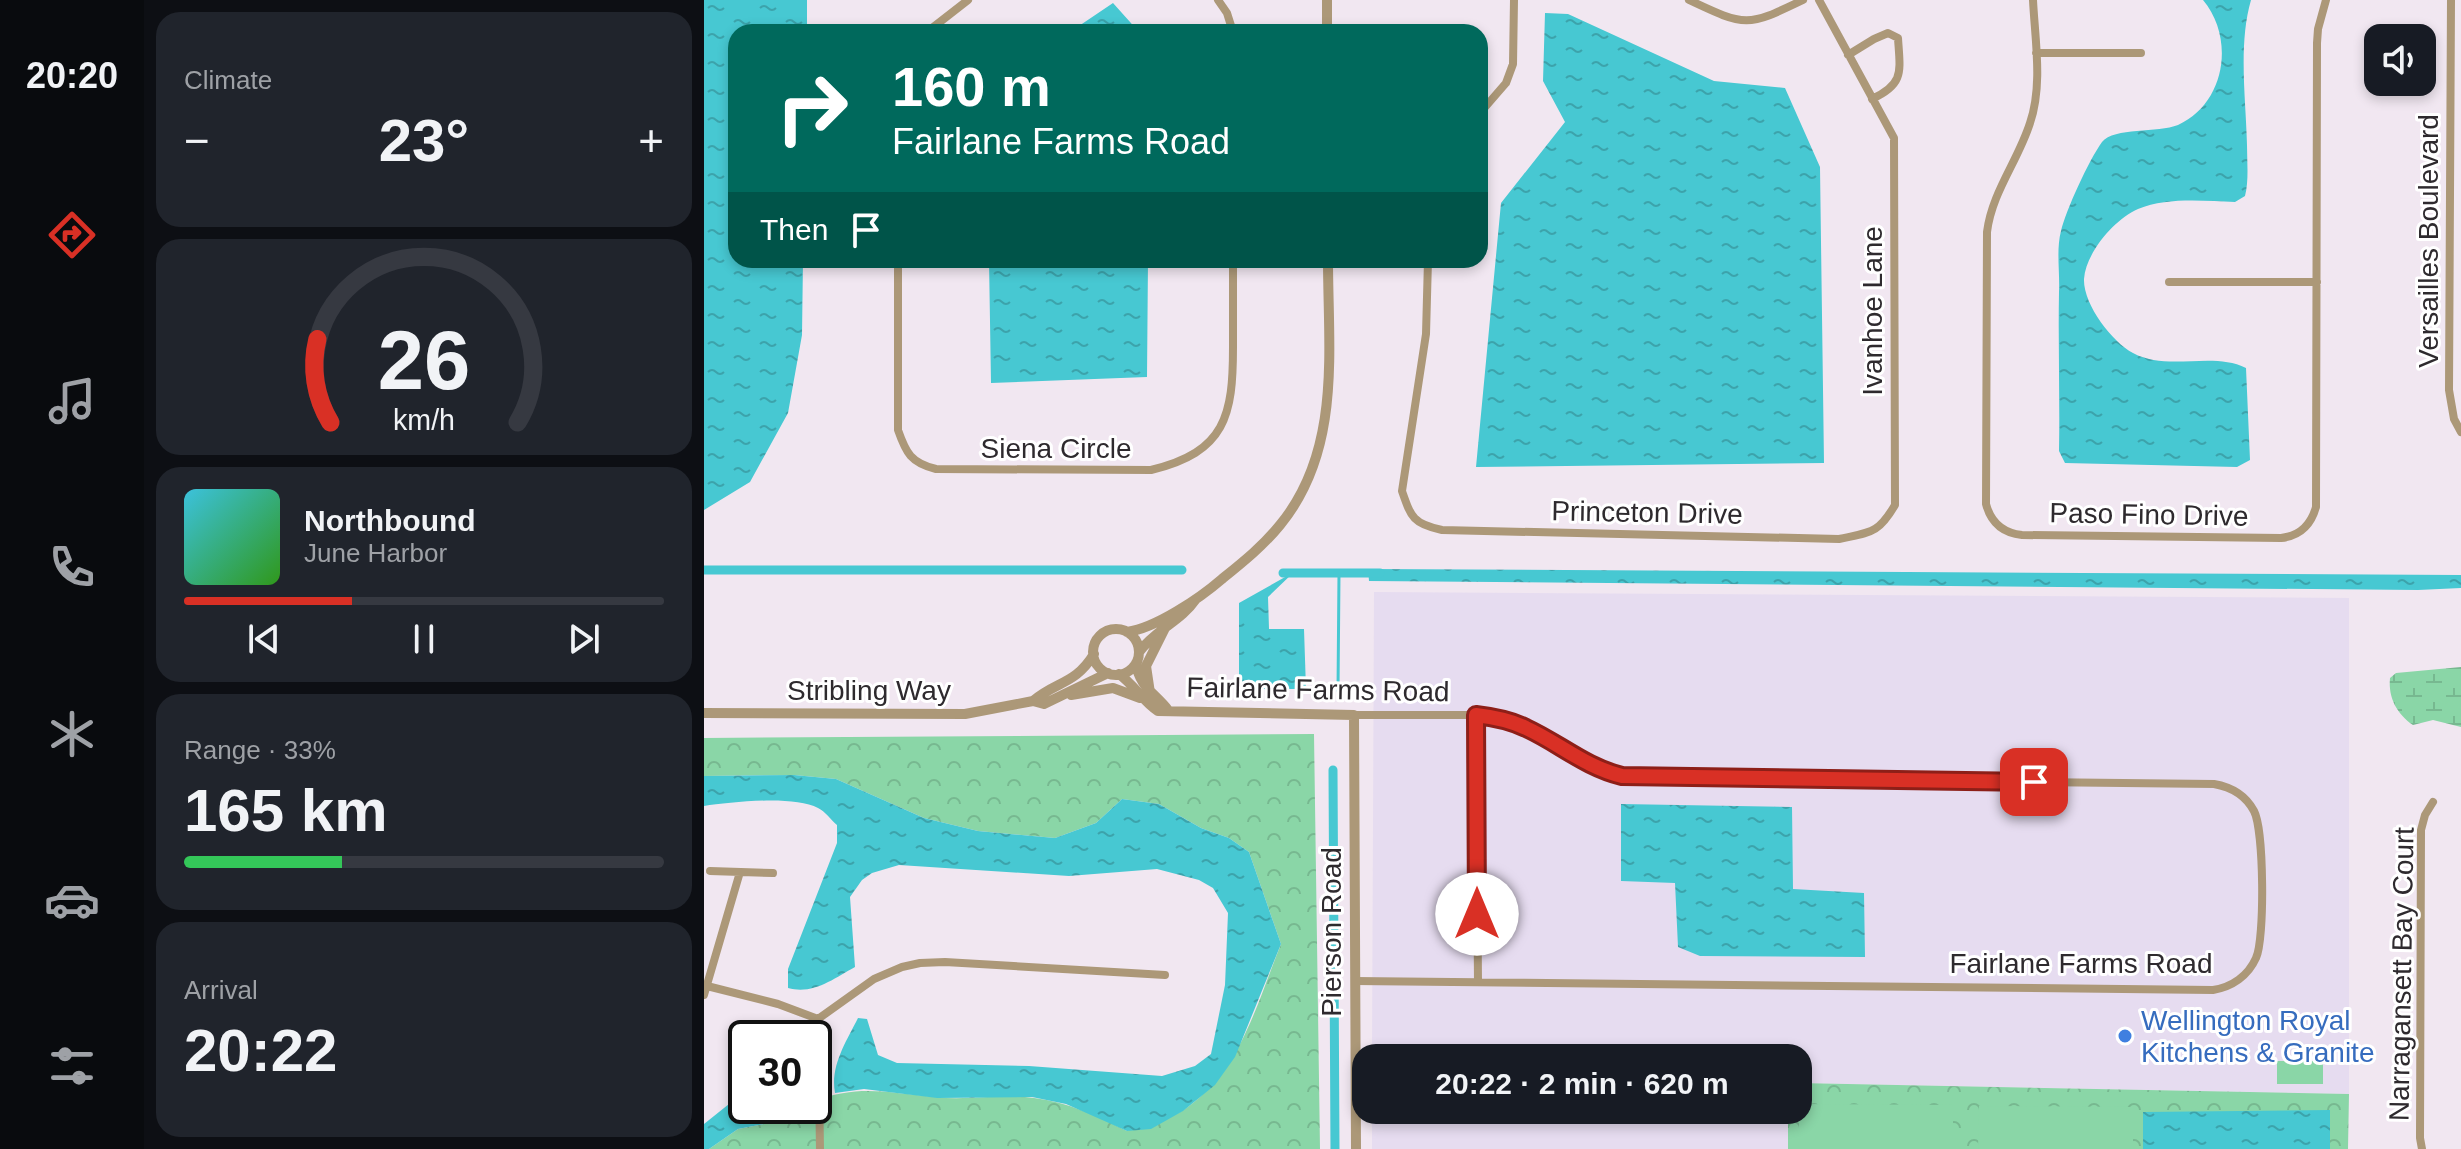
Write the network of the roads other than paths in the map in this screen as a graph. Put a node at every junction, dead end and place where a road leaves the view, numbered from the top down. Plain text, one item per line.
1 (968, 0) edge
2 (1218, 0) edge
3 (1327, 0) edge
4 (1514, 0) edge
5 (1689, 0) edge
6 (1803, 0) edge
7 (1819, 0) edge
8 (2033, 0) edge
9 (2326, 0) edge
10 (2451, 0) edge
11 (937, 24) edge
12 (1230, 24) edge
13 (1327, 24) edge
14 (2456, 32) edge
15 (2036, 53) junction
16 (2141, 53) dead end
17 (1848, 55) junction
18 (1872, 99) junction
19 (1488, 104) edge
20 (898, 268) edge
21 (1233, 268) edge
22 (1328, 268) edge
23 (1428, 268) edge
24 (2450, 269) junction
25 (2461, 269) edge
26 (2169, 282) dead end
27 (2317, 282) junction
28 (2461, 432) edge
29 (1883, 525) joint
30 (1198, 597) junction
31 (1168, 625) junction
32 (1127, 632) junction
33 (1094, 654) junction
34 (1137, 657) junction
35 (1114, 674) junction
36 (1147, 697) junction
37 (1033, 701) junction
38 (1050, 701) junction
39 (704, 713) edge
40 (1354, 715) junction
41 (1476, 715) junction
42 (2433, 802) dead end
43 (710, 871) dead end
44 (740, 872) junction
45 (773, 873) dead end
46 (1165, 975) dead end
47 (1355, 981) junction
48 (1478, 982) junction
49 (706, 991) edge
50 (818, 1019) junction
51 (820, 1149) edge
52 (1356, 1149) edge
53 (2422, 1149) edge

1 - 11 street
2 - 12 street
3 - 13 street
4 - 19 street
5 - 6 street
7 - 17 street, Ivanhoe Lane
8 - 15 street, Paso Fino Drive
9 - 27 street, Paso Fino Drive
10 - 14 street, Versailles Boulevard
14 - 24 street, Versailles Boulevard
15 - 16 street
15 - 27 street, Paso Fino Drive
17 - 18 street, Ivanhoe Lane
17 - 18 street
18 - 29 street, Ivanhoe Lane
20 - 21 street, Siena Circle
22 - 30 street
23 - 29 street, Princeton Drive
24 - 25 street
24 - 28 street, Versailles Boulevard
26 - 27 street
30 - 31 street
30 - 32 street
31 - 34 street
31 - 36 street
32 - 33 street
32 - 34 street
33 - 35 street
33 - 37 street, Stribling Way
34 - 35 street
34 - 36 street, Fairlane Farms Road
35 - 36 street, Fairlane Farms Road
35 - 38 street, Stribling Way
36 - 38 street
36 - 40 street, Fairlane Farms Road
37 - 38 street, Stribling Way
37 - 39 street, Stribling Way
40 - 41 street, Fairlane Farms Road
40 - 47 street, Pierson Road
41 - 48 street
41 - 48 street, Fairlane Farms Road
42 - 53 street, Narragansett Bay Court
43 - 44 street
44 - 45 street
44 - 49 street
46 - 50 street
47 - 48 street, Fairlane Farms Road
47 - 52 street, Pierson Road
49 - 50 street
50 - 51 street

